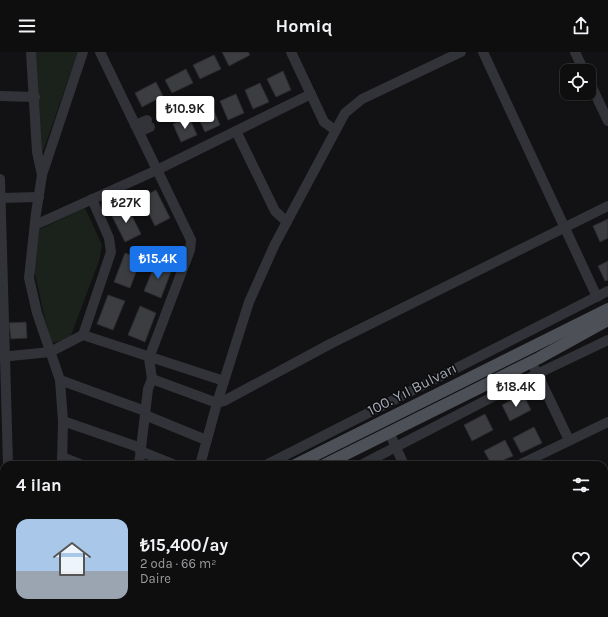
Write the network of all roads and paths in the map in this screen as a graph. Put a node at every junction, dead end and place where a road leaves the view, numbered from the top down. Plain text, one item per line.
1 (31, 52) edge
2 (83, 52) edge
3 (100, 52) edge
4 (291, 52) edge
5 (461, 52) edge
6 (483, 52) edge
7 (575, 52) edge
8 (581, 64) edge
9 (311, 94) junction
10 (0, 96) edge
11 (596, 96) edge
12 (35, 97) junction
13 (608, 121) edge
14 (148, 123) dead end
15 (137, 129) junction
16 (335, 130) junction
17 (236, 131) junction
18 (157, 170) junction
19 (42, 175) junction
20 (0, 179) edge
21 (39, 197) junction
22 (1, 198) edge
23 (92, 199) junction
24 (608, 206) edge
25 (1, 220) edge
26 (286, 222) junction
27 (35, 224) junction
28 (565, 228) junction
29 (608, 291) edge
30 (597, 297) junction
31 (608, 319) edge
32 (83, 335) junction
33 (608, 340) edge
34 (50, 352) junction
35 (2, 357) edge
36 (149, 358) junction
37 (531, 362) junction
38 (537, 374) junction
39 (152, 379) junction
40 (60, 380) junction
41 (224, 381) junction
42 (217, 403) junction
43 (145, 413) junction
44 (63, 420) junction
45 (608, 422) edge
46 (389, 432) junction
47 (206, 440) junction
48 (569, 440) junction
49 (395, 447) junction
50 (141, 450) junction
51 (8, 461) edge
52 (62, 461) edge
53 (140, 461) edge
54 (166, 461) edge
55 (201, 461) edge
56 (274, 461) edge
57 (304, 461) edge
58 (332, 461) edge
59 (369, 461) edge
60 (402, 461) edge
61 (528, 461) edge

1 - 12 street
2 - 19 street
3 - 15 street
4 - 9 street
5 - 16 street
6 - 28 street
7 - 8 street
9 - 16 street
9 - 17 street
10 - 12 street
11 - 13 street
12 - 19 street
14 - 15 street
15 - 18 street
16 - 26 street
17 - 18 street
17 - 26 street
18 - 23 street
18 - 36 street
19 - 21 street
20 - 22 street
21 - 22 street
21 - 27 street
22 - 25 street
23 - 27 street
23 - 32 street
24 - 28 street
25 - 35 street
26 - 41 street
27 - 34 street
28 - 30 street
28 - 42 street
29 - 30 street
30 - 56 street
31 - 37 main road, 100. Yıl Bulvarı
31 - 57 main road, 100. Yıl Bulvarı
32 - 34 street
32 - 36 street
33 - 38 street
34 - 35 street
34 - 40 street
35 - 51 street
36 - 39 street
36 - 41 street
37 - 38 street
37 - 46 main road, 100. Yıl Bulvarı
38 - 48 street
38 - 49 street
39 - 42 street
39 - 43 street
40 - 43 street
40 - 44 street
41 - 42 street
42 - 47 street
43 - 47 street
43 - 50 street
44 - 50 street
44 - 52 street
45 - 48 street
46 - 49 street
46 - 58 main road, 100. Yıl Bulvarı
47 - 55 street
48 - 61 street
49 - 59 street
49 - 60 street
50 - 53 street
50 - 54 street

